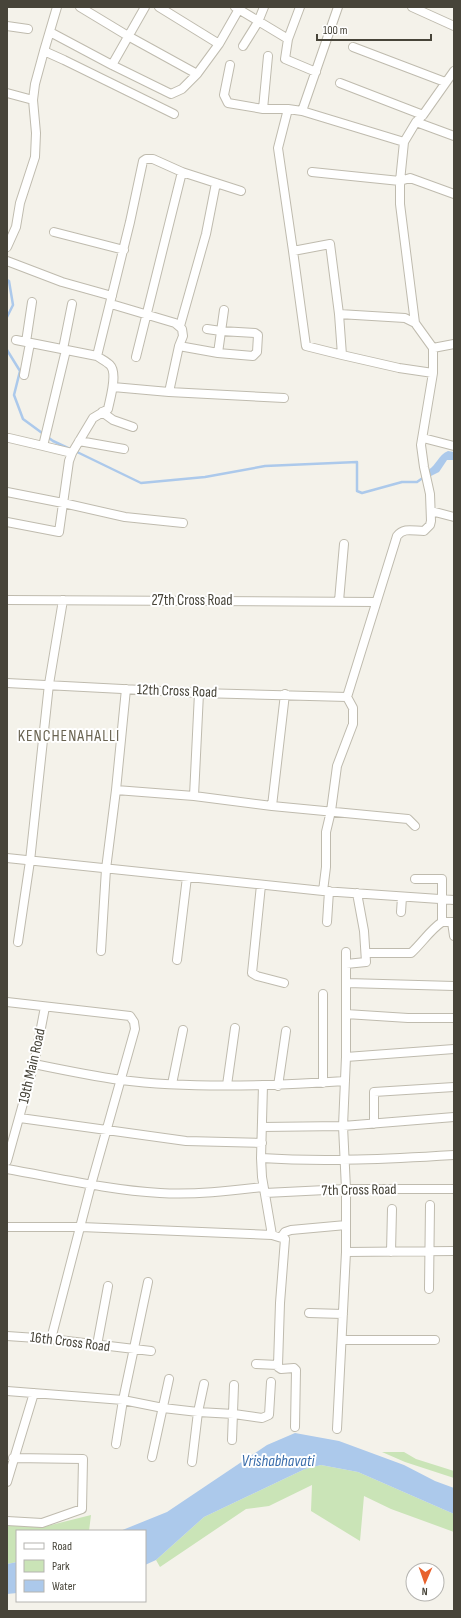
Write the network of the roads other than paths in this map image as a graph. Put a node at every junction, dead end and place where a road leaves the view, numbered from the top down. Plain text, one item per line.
1 (57, 7) edge
2 (80, 7) edge
3 (145, 7) edge
4 (158, 7) edge
5 (264, 7) edge
6 (300, 7) edge
7 (338, 7) edge
8 (412, 7) edge
9 (237, 8) edge
10 (258, 22) junction
11 (7, 26) edge
12 (454, 26) edge
13 (28, 29) dead end
14 (50, 32) junction
15 (128, 36) junction
16 (288, 39) junction
17 (219, 44) junction
18 (243, 46) dead end
19 (353, 47) dead end
20 (44, 52) junction
21 (268, 56) dead end
22 (112, 65) junction
23 (230, 65) dead end
24 (454, 71) edge
25 (316, 72) junction
26 (196, 74) junction
27 (445, 82) junction
28 (340, 83) dead end
29 (7, 93) edge
30 (33, 100) junction
31 (263, 109) junction
32 (288, 109) junction
33 (302, 111) junction
34 (174, 114) dead end
35 (423, 115) junction
36 (416, 122) junction
37 (454, 136) edge
38 (404, 142) junction
39 (182, 172) junction
40 (312, 172) dead end
41 (400, 181) junction
42 (216, 183) junction
43 (241, 191) dead end
44 (454, 194) edge
45 (54, 232) dead end
46 (7, 247) edge
47 (124, 250) junction
48 (293, 251) junction
49 (7, 261) edge
50 (112, 300) junction
51 (32, 302) dead end
52 (72, 304) dead end
53 (224, 310) dead end
54 (147, 314) junction
55 (339, 314) junction
56 (415, 323) junction
57 (180, 326) junction
58 (207, 329) dead end
59 (221, 331) junction
60 (16, 340) dead end
61 (28, 342) junction
62 (454, 344) edge
63 (179, 346) junction
64 (433, 348) junction
65 (64, 350) junction
66 (218, 354) junction
67 (342, 354) junction
68 (97, 356) junction
69 (136, 357) dead end
70 (433, 373) junction
71 (24, 375) dead end
72 (113, 387) junction
73 (169, 392) junction
74 (284, 398) dead end
75 (102, 412) junction
76 (133, 427) dead end
77 (9, 438) dead end
78 (423, 438) junction
79 (78, 443) junction
80 (43, 446) junction
81 (454, 446) edge
82 (124, 449) dead end
83 (73, 452) junction
84 (7, 492) edge
85 (63, 503) junction
86 (431, 512) junction
87 (454, 518) edge
88 (7, 522) edge
89 (183, 523) dead end
90 (344, 544) dead end
91 (7, 600) edge
92 (63, 600) junction
93 (339, 601) junction
94 (376, 602) junction
95 (7, 683) edge
96 (49, 684) junction
97 (126, 689) junction
98 (199, 693) junction
99 (284, 694) junction
100 (347, 697) junction
101 (116, 790) junction
102 (194, 796) junction
103 (272, 806) junction
104 (331, 811) junction
105 (415, 826) dead end
106 (7, 858) edge
107 (30, 861) junction
108 (106, 869) junction
109 (187, 877) junction
110 (415, 879) dead end
111 (261, 885) junction
112 (326, 891) junction
113 (357, 893) junction
114 (402, 897) junction
115 (441, 900) junction
116 (454, 900) edge
117 (401, 912) dead end
118 (327, 922) dead end
119 (442, 922) junction
120 (453, 922) edge
121 (454, 936) edge
122 (18, 942) dead end
123 (101, 951) dead end
124 (346, 952) dead end
125 (366, 953) junction
126 (177, 960) dead end
127 (346, 964) junction
128 (284, 983) dead end
129 (347, 983) junction
130 (454, 986) edge
131 (323, 994) dead end
132 (7, 1002) edge
133 (45, 1007) junction
134 (346, 1014) junction
135 (454, 1018) edge
136 (235, 1028) dead end
137 (183, 1030) dead end
138 (286, 1031) dead end
139 (454, 1049) edge
140 (346, 1057) junction
141 (34, 1064) junction
142 (121, 1080) junction
143 (345, 1081) junction
144 (323, 1083) junction
145 (172, 1084) junction
146 (227, 1085) junction
147 (263, 1085) junction
148 (278, 1086) junction
149 (454, 1087) edge
150 (454, 1117) edge
151 (20, 1118) junction
152 (374, 1124) junction
153 (344, 1126) junction
154 (262, 1127) junction
155 (107, 1130) junction
156 (262, 1143) junction
157 (454, 1155) edge
158 (261, 1158) junction
159 (345, 1160) junction
160 (7, 1161) edge
161 (7, 1169) edge
162 (91, 1185) junction
163 (346, 1189) junction
164 (264, 1190) junction
165 (454, 1190) edge
166 (430, 1205) dead end
167 (392, 1209) dead end
168 (346, 1225) junction
169 (7, 1227) edge
170 (81, 1227) junction
171 (272, 1235) junction
172 (285, 1239) junction
173 (346, 1252) junction
174 (391, 1252) junction
175 (430, 1252) junction
176 (454, 1252) edge
177 (148, 1282) dead end
178 (108, 1286) dead end
179 (429, 1289) dead end
180 (309, 1313) dead end
181 (343, 1314) junction
182 (7, 1336) edge
183 (51, 1339) junction
184 (342, 1340) junction
185 (435, 1340) dead end
186 (97, 1345) junction
187 (134, 1350) junction
188 (151, 1351) dead end
189 (256, 1364) dead end
190 (278, 1364) junction
191 (169, 1379) dead end
192 (270, 1382) dead end
193 (204, 1384) dead end
194 (234, 1385) dead end
195 (7, 1391) edge
196 (34, 1393) junction
197 (123, 1400) junction
198 (163, 1408) junction
199 (198, 1412) junction
200 (234, 1414) junction
201 (295, 1427) dead end
202 (337, 1429) dead end
203 (232, 1440) dead end
204 (116, 1444) dead end
205 (152, 1457) dead end
206 (13, 1458) junction
207 (192, 1462) dead end
208 (7, 1482) edge
209 (7, 1521) edge

1 - 14 street
2 - 15 street
3 - 15 street
4 - 17 street
5 - 10 street
6 - 16 street
7 - 25 street
8 - 12 street
9 - 10 street
9 - 17 street
10 - 16 street
10 - 18 street
11 - 13 street
14 - 20 street
14 - 22 street
15 - 22 street
15 - 26 street
16 - 25 street
17 - 26 street
19 - 27 street
20 - 30 street
20 - 34 street
21 - 31 street
22 - 26 street
23 - 31 street
24 - 27 street
25 - 33 street
27 - 35 street
28 - 35 street
29 - 30 street
30 - 46 street
31 - 32 street
32 - 33 street
32 - 48 street
33 - 38 street
35 - 36 street
36 - 37 street
36 - 38 street
38 - 41 street
39 - 42 street
39 - 47 street
39 - 54 street
40 - 41 street
41 - 44 street
41 - 56 street
42 - 43 street
42 - 57 street
45 - 47 street
47 - 50 street
48 - 55 street
48 - 67 street
49 - 50 street
50 - 54 street
50 - 68 street
51 - 61 street
52 - 65 street
53 - 59 street
54 - 57 street
54 - 69 street
55 - 56 street
55 - 67 street
56 - 64 street
57 - 63 street
58 - 59 street
59 - 66 street
59 - 66 street
60 - 61 street
61 - 65 street
61 - 71 street
62 - 64 street
63 - 66 street
63 - 73 street
64 - 70 street
65 - 68 street
65 - 80 street
67 - 70 street
68 - 72 street
70 - 78 street
72 - 73 street
72 - 75 street
73 - 74 street
75 - 76 street
75 - 79 street
77 - 80 street
78 - 81 street
78 - 86 street
79 - 82 street
79 - 83 street
80 - 83 street
83 - 85 street
84 - 85 street
85 - 88 street
85 - 89 street
86 - 87 street
86 - 94 street
90 - 93 street
91 - 92 street, 27th Cross Road
92 - 93 street, 27th Cross Road
92 - 96 street
93 - 94 street, 27th Cross Road
94 - 100 street
95 - 96 street, 12th Cross Road
96 - 97 street, 12th Cross Road
96 - 107 street
97 - 98 street, 12th Cross Road
97 - 101 street
98 - 99 street, 12th Cross Road
98 - 102 street
99 - 100 street, 12th Cross Road
99 - 103 street
100 - 104 street
101 - 102 street
101 - 108 street
102 - 103 street
103 - 104 street
104 - 105 street
104 - 112 street
106 - 107 street
107 - 108 street
107 - 122 street
108 - 109 street
108 - 123 street
109 - 111 street
109 - 126 street
110 - 115 street
111 - 112 street
111 - 128 street
112 - 113 street
112 - 118 street
113 - 114 street
113 - 125 street
114 - 115 street
114 - 117 street
115 - 116 street
115 - 119 street
119 - 120 street
119 - 125 street
120 - 121 street
124 - 127 street
125 - 127 street
127 - 129 street
129 - 130 street
129 - 134 street
131 - 144 street
132 - 133 street, 19th Main Road
133 - 141 street, 19th Main Road
133 - 142 street
134 - 135 street
134 - 140 street
136 - 146 street
137 - 145 street
138 - 148 street
139 - 140 street
140 - 143 street
141 - 142 street
141 - 151 street, 19th Main Road
142 - 145 street
142 - 155 street
143 - 144 street
143 - 153 street
144 - 148 street
145 - 146 street
146 - 147 street
147 - 148 street
147 - 154 street
149 - 152 street
150 - 152 street
151 - 155 street
151 - 160 street, 19th Main Road
152 - 153 street
153 - 154 street
153 - 159 street
154 - 156 street
155 - 156 street
155 - 162 street
156 - 158 street
157 - 159 street
158 - 159 street
158 - 164 street
159 - 163 street
161 - 162 street, 7th Cross Road
162 - 164 street, 7th Cross Road
162 - 170 street
163 - 164 street, 7th Cross Road
163 - 165 street, 7th Cross Road
163 - 168 street
164 - 171 street
166 - 175 street
167 - 174 street
168 - 172 street
168 - 173 street
169 - 170 street
170 - 171 street
170 - 183 street
171 - 172 street
172 - 190 street
173 - 174 street
173 - 181 street
174 - 175 street
175 - 176 street
175 - 179 street
177 - 187 street
178 - 186 street
180 - 181 street
181 - 184 street
182 - 183 street, 16th Cross Road
183 - 186 street, 16th Cross Road
184 - 185 street
184 - 202 street
186 - 187 street, 16th Cross Road
187 - 188 street, 16th Cross Road
187 - 197 street
189 - 190 street
190 - 201 street
191 - 198 street
192 - 200 street
193 - 199 street
194 - 200 street
195 - 196 street
196 - 197 street
196 - 206 street
197 - 198 street
197 - 204 street
198 - 199 street
198 - 205 street
199 - 200 street
199 - 207 street
200 - 203 street
206 - 208 street
206 - 209 street

